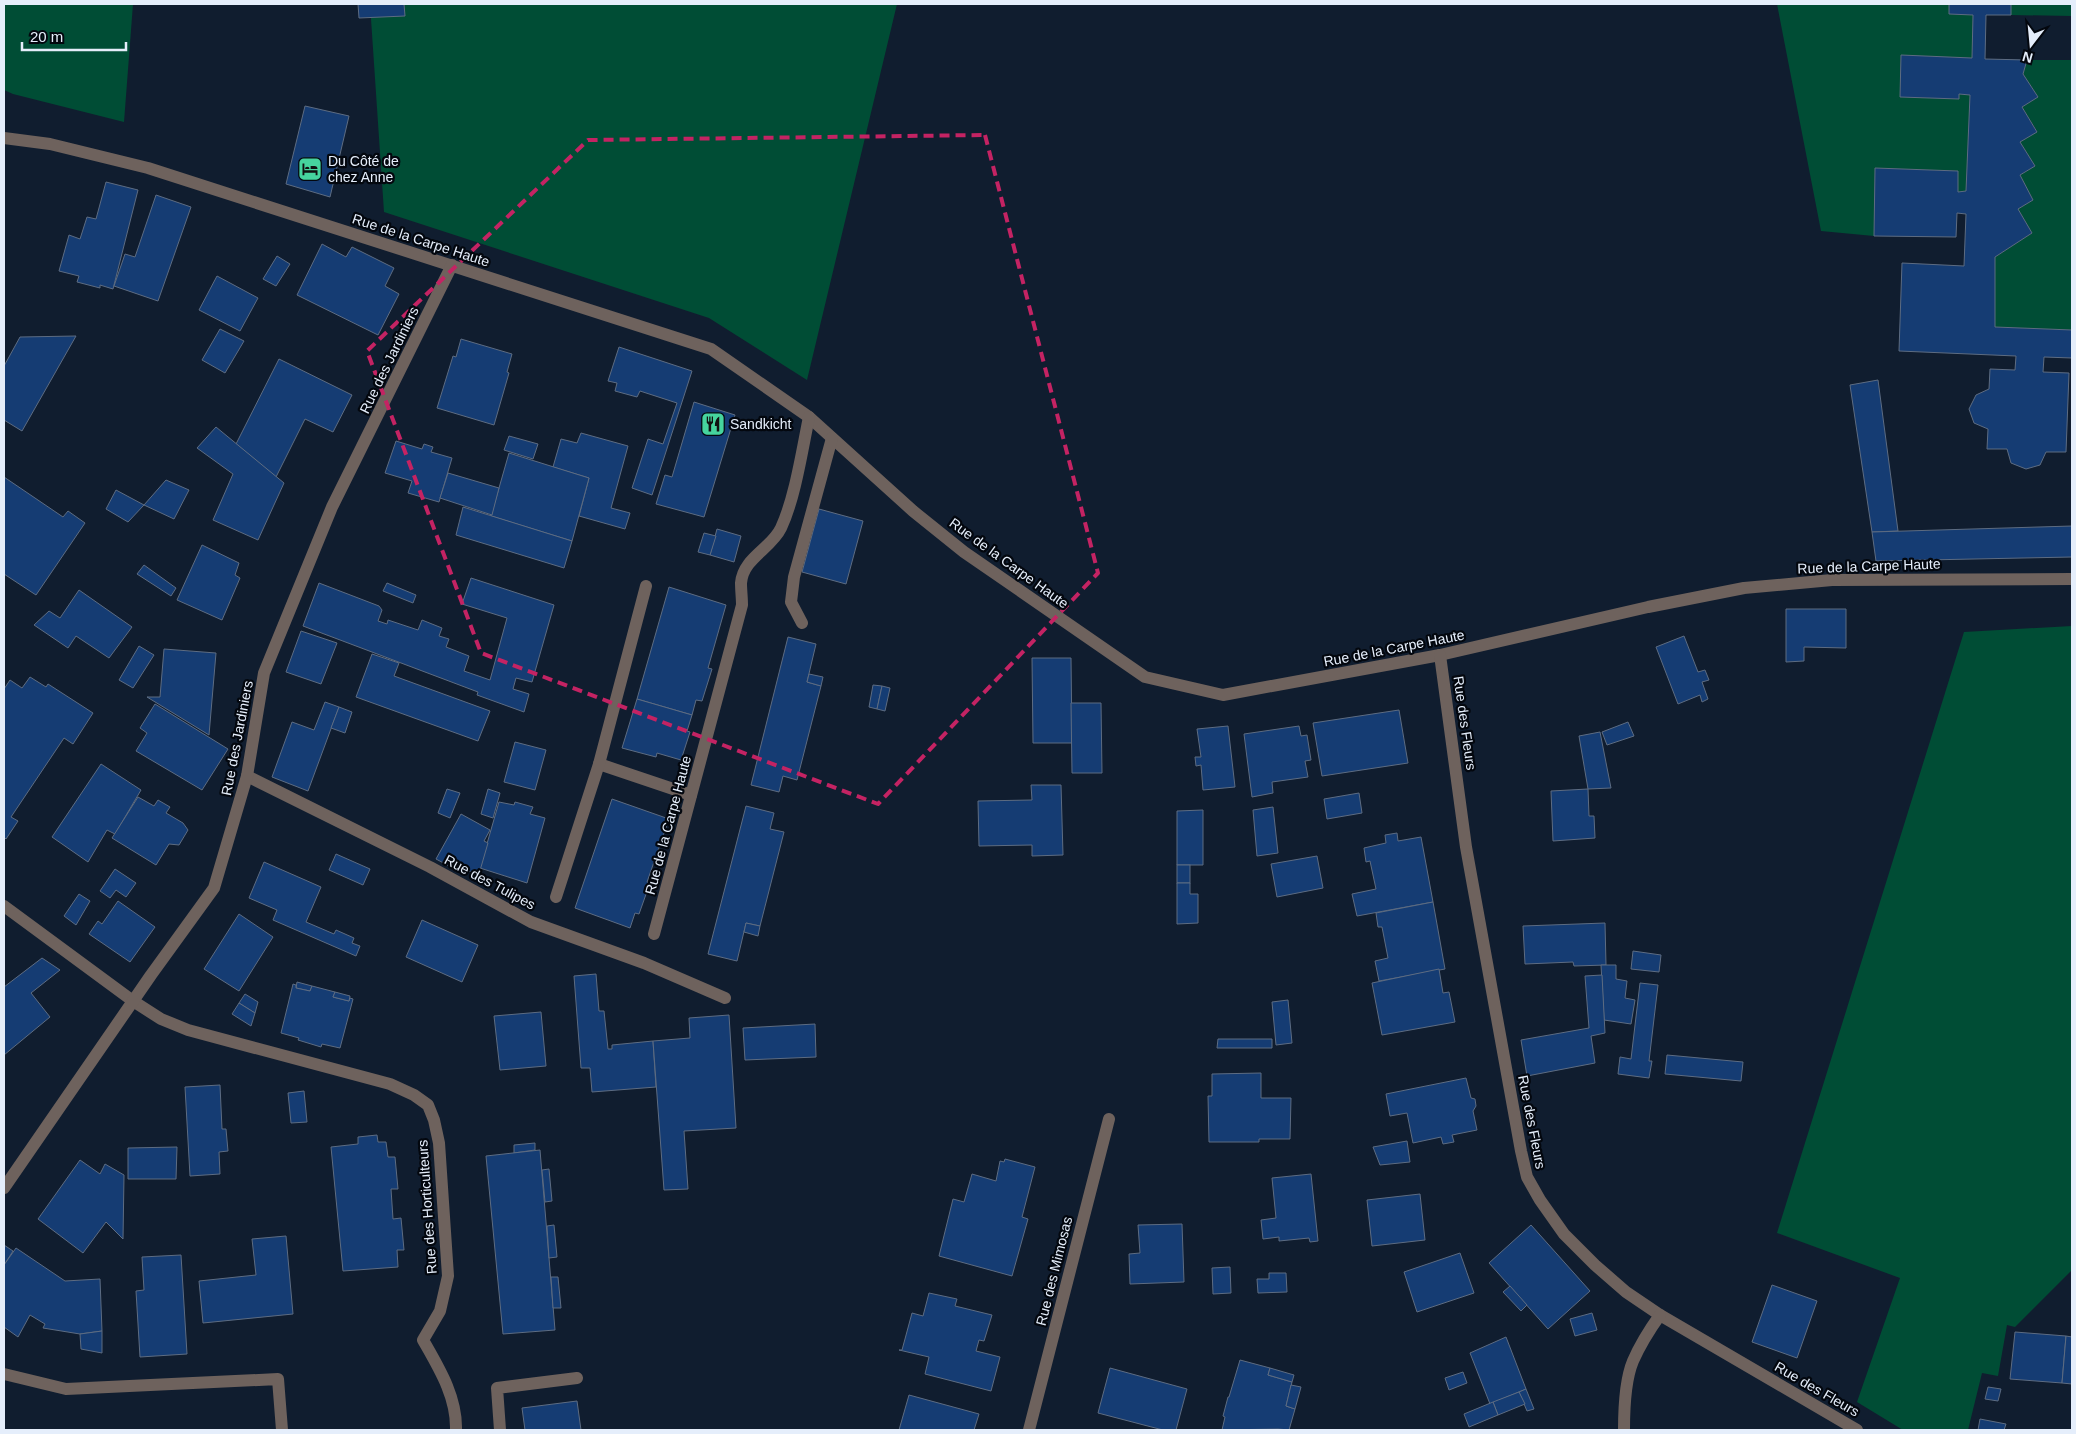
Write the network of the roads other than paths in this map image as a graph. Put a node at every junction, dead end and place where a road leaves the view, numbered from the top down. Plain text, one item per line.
1 (4, 138) edge
2 (452, 265) junction
3 (809, 417) junction
4 (832, 438) junction
5 (2072, 580) edge
6 (646, 586) dead end
7 (802, 623) dead end
8 (1440, 655) junction
9 (599, 764) junction
10 (247, 776) junction
11 (691, 795) junction
12 (556, 897) dead end
13 (4, 906) edge
14 (654, 934) dead end
15 (725, 998) dead end
16 (132, 1001) junction
17 (1108, 1119) dead end
18 (4, 1188) edge
19 (1660, 1315) junction
20 (4, 1374) edge
21 (577, 1378) dead end
22 (282, 1430) edge
23 (456, 1430) edge
24 (500, 1430) edge
25 (1029, 1430) edge
26 (1624, 1430) edge
27 (1857, 1430) edge

1 - 2 street, Rue de la Carpe Haute
2 - 3 street, Rue de la Carpe Haute
2 - 10 street, Rue des Jardiniers
3 - 4 street, Rue de la Carpe Haute
3 - 11 street, Rue de la Carpe Haute
4 - 7 street
4 - 8 street, Rue de la Carpe Haute
5 - 8 street, Rue de la Carpe Haute
6 - 9 street
8 - 19 street, Rue des Fleurs
9 - 11 street
9 - 12 street
10 - 15 street, Rue des Tulipes
10 - 16 street, Rue des Jardiniers
11 - 14 street, Rue de la Carpe Haute
13 - 16 street, Rue des Horticulteurs
16 - 18 street, Rue des Jardiniers
16 - 23 street, Rue des Horticulteurs
17 - 25 street, Rue des Mimosas
19 - 26 street
19 - 27 street, Rue des Fleurs
20 - 22 street
21 - 24 street

